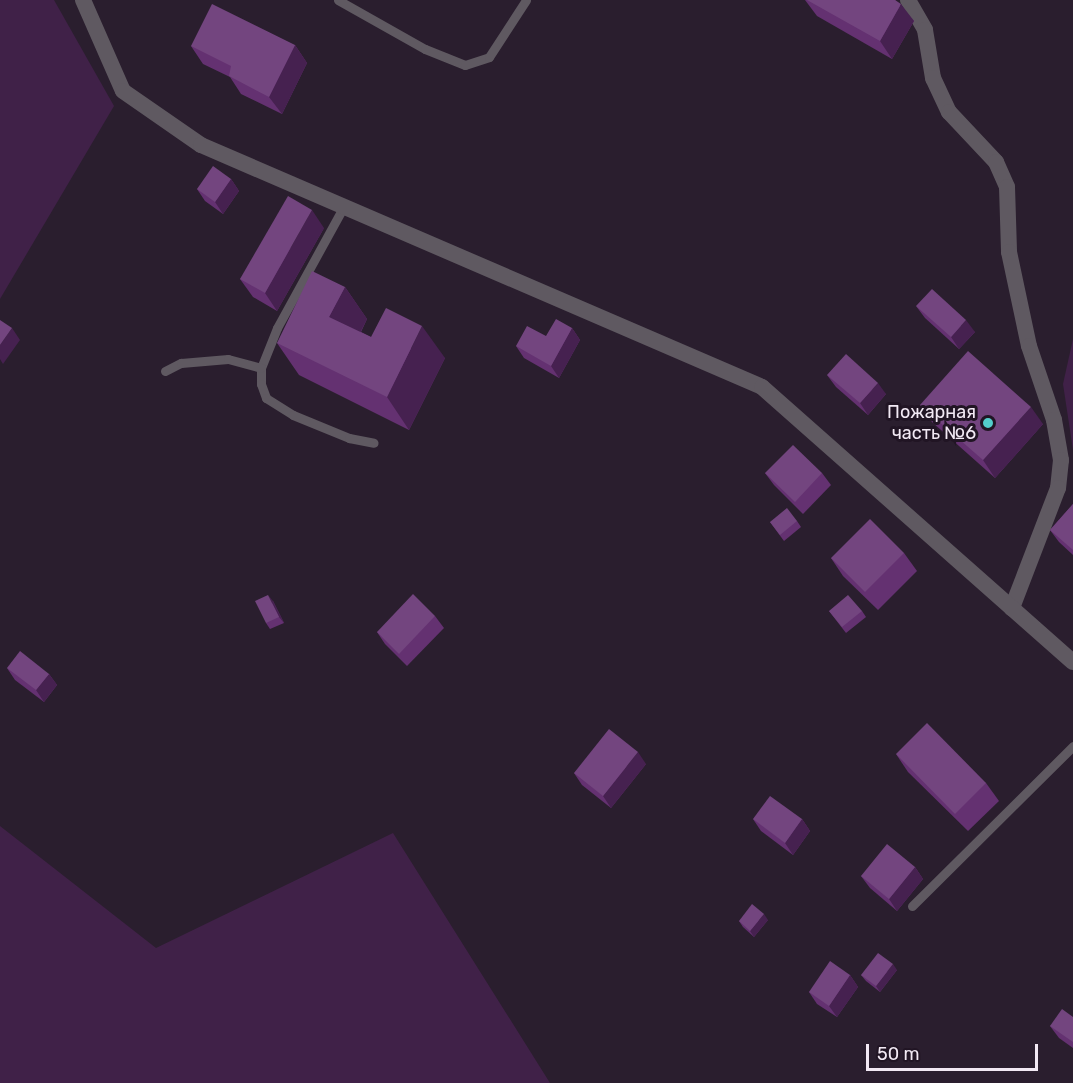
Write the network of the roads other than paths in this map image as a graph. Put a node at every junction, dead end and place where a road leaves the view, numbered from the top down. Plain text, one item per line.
1 (83, 0) edge
2 (338, 0) edge
3 (526, 0) edge
4 (909, 0) edge
5 (344, 206) junction
6 (261, 368) junction
7 (165, 371) dead end
8 (374, 443) dead end
9 (1012, 608) junction
10 (1073, 662) edge
11 (1073, 746) edge
12 (912, 906) dead end

1 - 5 street
2 - 3 lane
4 - 9 street
5 - 6 lane
5 - 9 street
6 - 7 lane
6 - 8 lane
9 - 10 street
11 - 12 lane

